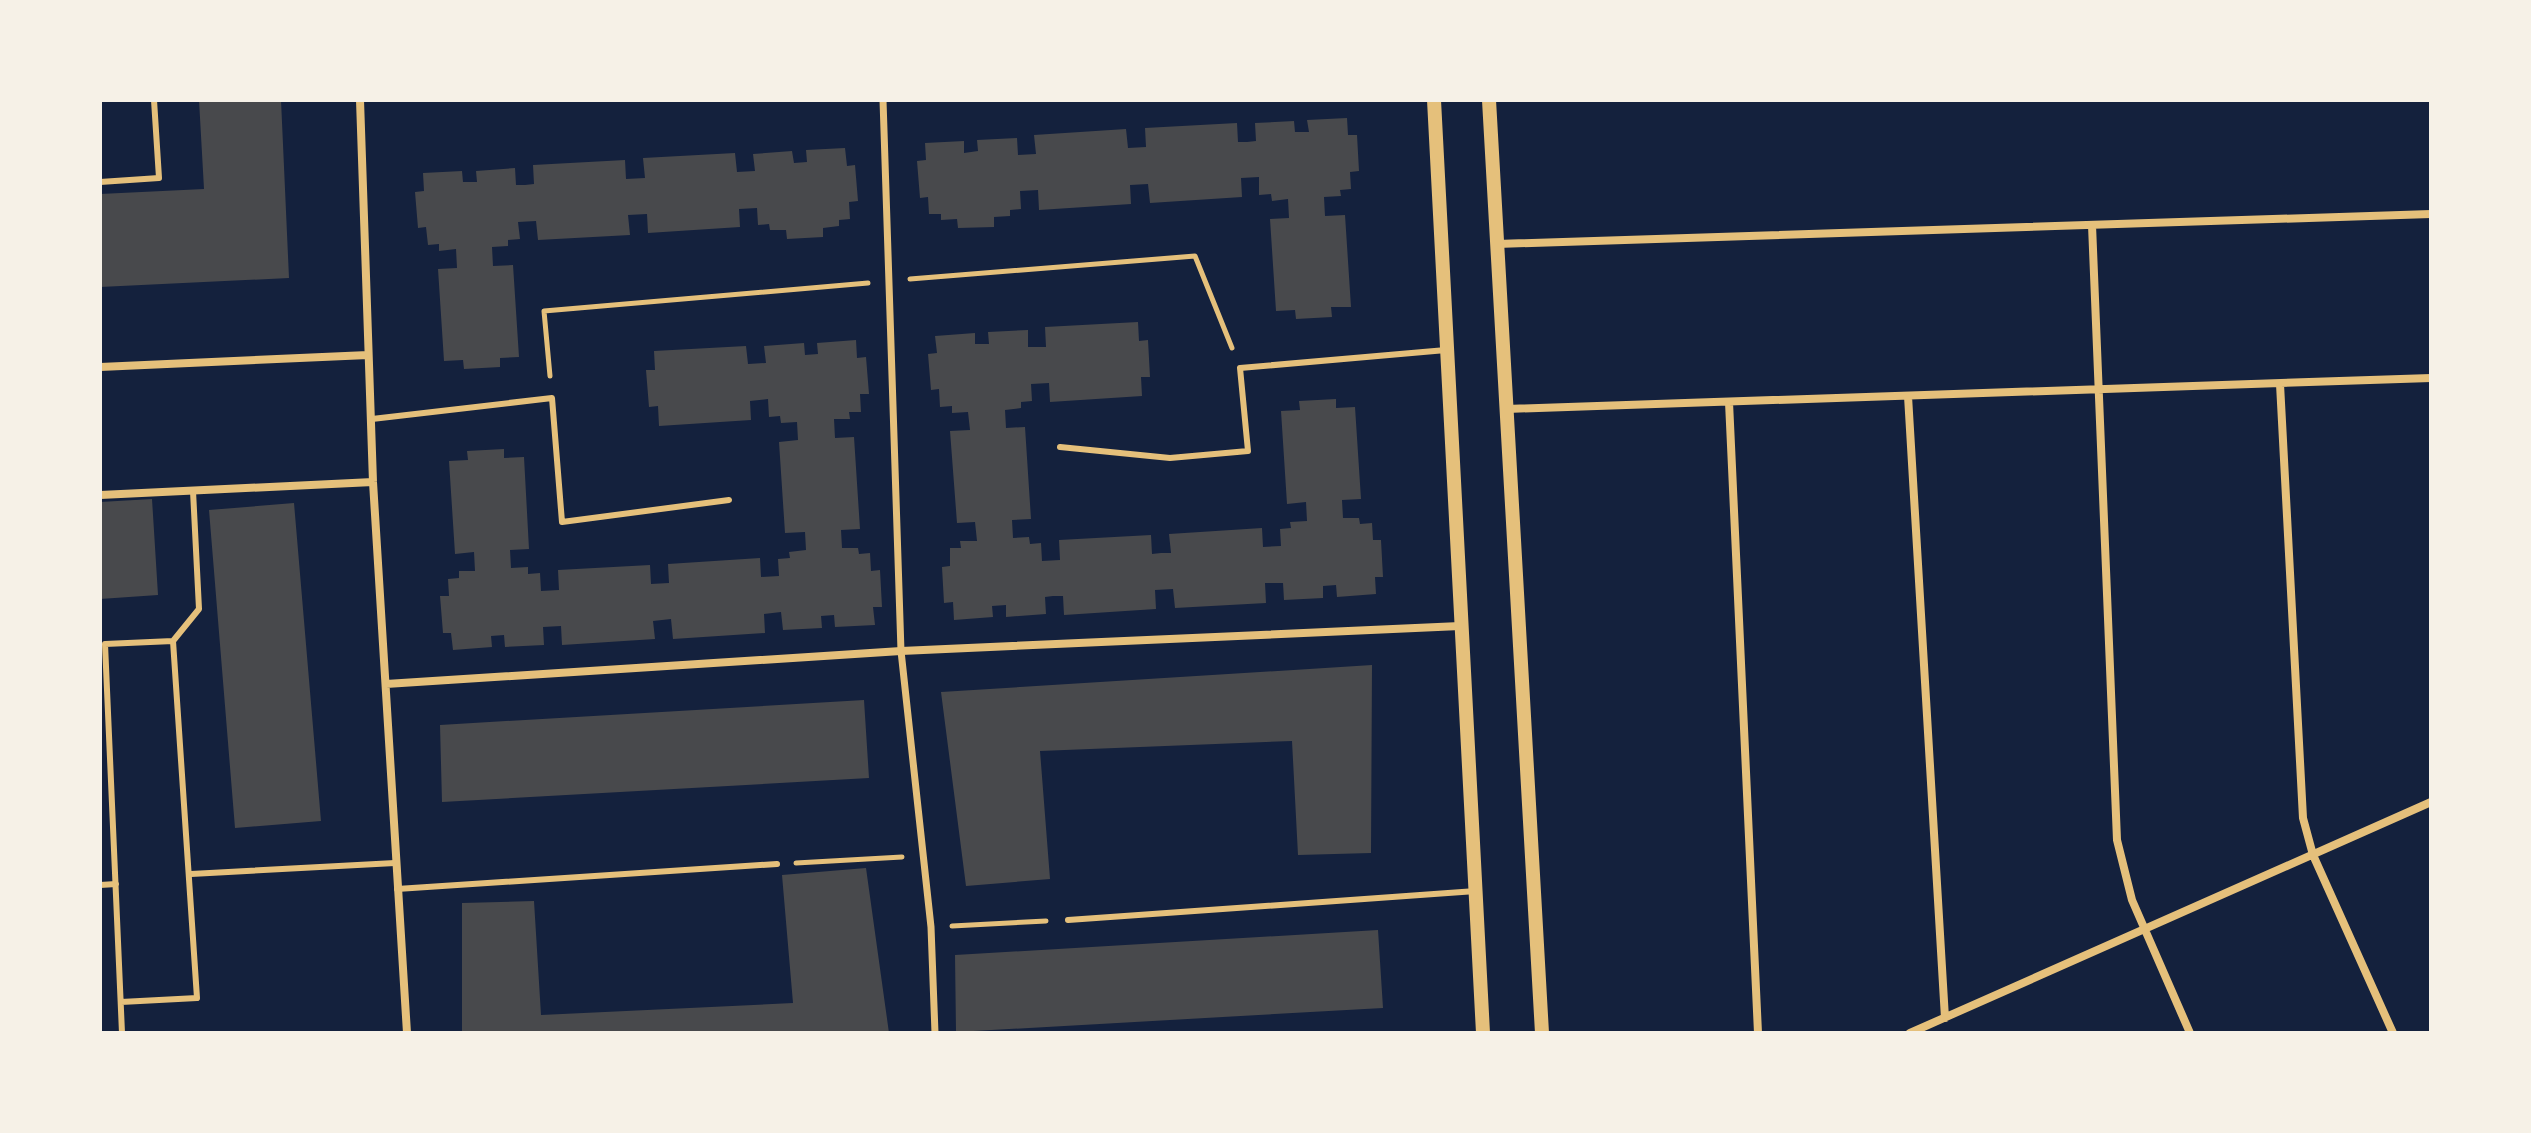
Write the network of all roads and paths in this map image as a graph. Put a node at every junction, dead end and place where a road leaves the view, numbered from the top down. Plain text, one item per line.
1 (154, 100) edge
2 (360, 100) edge
3 (883, 100) edge
4 (1434, 100) edge
5 (1489, 100) edge
6 (100, 182) edge
7 (2431, 214) edge
8 (2092, 225) junction
9 (1497, 244) junction
10 (1446, 350) junction
11 (368, 355) junction
12 (100, 367) edge
13 (2431, 378) edge
14 (2280, 384) junction
15 (2098, 389) junction
16 (1908, 396) junction
17 (1729, 402) junction
18 (1507, 409) junction
19 (372, 419) junction
20 (1060, 447) dead end
21 (373, 482) junction
22 (193, 491) junction
23 (100, 495) edge
24 (729, 500) dead end
25 (1460, 626) junction
26 (173, 641) junction
27 (901, 651) junction
28 (386, 684) junction
29 (2431, 802) edge
30 (2313, 855) junction
31 (923, 856) junction
32 (395, 863) junction
33 (777, 864) joint
34 (191, 874) junction
35 (116, 884) junction
36 (100, 885) edge
37 (397, 889) junction
38 (1476, 891) junction
39 (1068, 920) joint
40 (931, 927) junction
41 (2144, 930) junction
42 (121, 1002) junction
43 (1945, 1018) junction
44 (122, 1033) edge
45 (407, 1033) edge
46 (935, 1033) edge
47 (1483, 1033) edge
48 (1542, 1033) edge
49 (1758, 1033) edge
50 (1910, 1033) edge
51 (2190, 1033) edge
52 (2393, 1033) edge

1 - 6 lane
2 - 11 street
3 - 27 street
4 - 10 street
5 - 9 street
7 - 8 street
8 - 9 street
8 - 15 street
9 - 18 street
10 - 20 lane
10 - 25 street
11 - 12 street
11 - 19 street
13 - 14 street
14 - 15 street
14 - 30 street
15 - 16 street
15 - 41 street
16 - 17 street
16 - 43 street
17 - 18 street
17 - 49 street
18 - 48 street
19 - 21 street
19 - 24 lane
21 - 22 street
21 - 28 street
22 - 23 street
22 - 26 lane
25 - 27 street
25 - 38 street
26 - 34 lane
26 - 35 lane
27 - 28 street
27 - 31 street
28 - 32 street
29 - 30 street
30 - 41 street
30 - 52 street
31 - 33 path
31 - 40 street
32 - 34 lane
32 - 37 street
33 - 37 lane
34 - 42 lane
35 - 36 lane
35 - 42 lane
37 - 45 street
38 - 39 lane
38 - 47 street
39 - 40 path
40 - 46 street
41 - 43 street
41 - 51 street
42 - 44 lane
43 - 50 street

